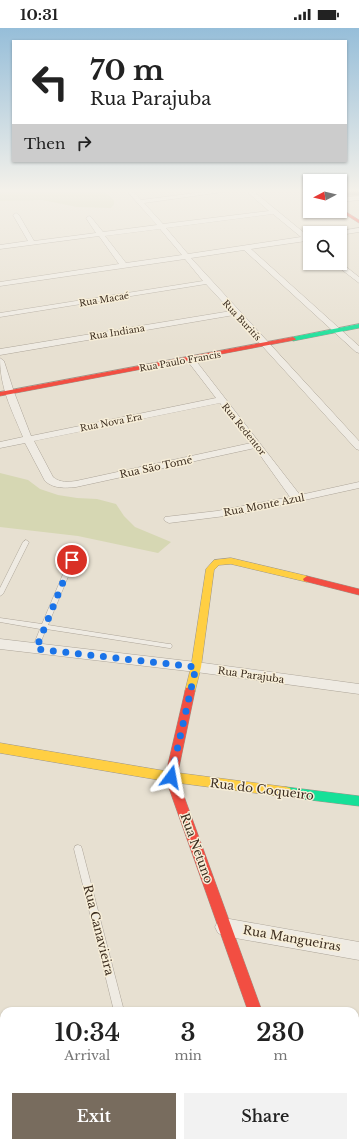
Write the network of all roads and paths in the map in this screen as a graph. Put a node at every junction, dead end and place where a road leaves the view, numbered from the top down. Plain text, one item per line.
1 (39, 242) edge
2 (106, 242) edge
3 (175, 242) edge
4 (286, 242) edge
5 (32, 243) joint
6 (0, 247) edge
7 (246, 248) junction
8 (188, 257) junction
9 (124, 266) junction
10 (346, 270) edge
11 (359, 280) edge
12 (208, 282) junction
13 (0, 284) edge
14 (235, 313) junction
15 (0, 315) edge
16 (359, 326) edge
17 (339, 330) junction
18 (265, 345) junction
19 (359, 350) edge
20 (0, 352) edge
21 (190, 359) junction
22 (0, 361) edge
23 (5, 393) edge
24 (221, 400) junction
25 (28, 439) junction
26 (258, 444) junction
27 (0, 445) edge
28 (359, 447) edge
29 (359, 484) edge
30 (297, 499) junction
31 (169, 519) dead end
32 (26, 542) dead end
33 (72, 560) dead end
34 (359, 592) edge
35 (0, 594) edge
36 (0, 620) edge
37 (44, 628) junction
38 (0, 644) edge
39 (168, 646) dead end
40 (36, 649) junction
41 (196, 667) junction
42 (359, 689) edge
43 (0, 748) edge
44 (171, 777) junction
45 (359, 801) edge
46 (78, 849) dead end
47 (224, 927) junction
48 (359, 951) edge
49 (118, 1007) edge
50 (254, 1007) edge

1 - 5 street
2 - 9 street
3 - 8 street, Rua Buritís
4 - 7 street
5 - 6 street
7 - 8 street
7 - 17 street
8 - 9 street
8 - 12 street, Rua Buritís
9 - 13 street
10 - 11 street
12 - 14 street, Rua Buritís
12 - 15 street, Rua Macaé
14 - 18 street, Rua Buritís
14 - 20 street, Rua Indiana
16 - 17 street, Rua Paulo Francis
17 - 18 street, Rua Paulo Francis
17 - 19 street
18 - 21 street, Rua Paulo Francis
18 - 28 street, Rua Buritís
21 - 23 street, Rua Paulo Francis
21 - 24 street, Rua Redentor
22 - 23 street
23 - 25 street
24 - 25 street, Rua Nova Era
24 - 26 street, Rua Redentor
25 - 26 street, Rua São Tomé
25 - 27 street, Rua Nova Era
26 - 30 street, Rua Redentor
29 - 30 street, Rua Monte Azul
30 - 31 street, Rua Monte Azul
32 - 35 lane
33 - 37 lane
34 - 41 street
36 - 37 lane
37 - 39 lane
37 - 40 lane
38 - 40 street, Rua Parajuba
40 - 41 street, Rua Parajuba
41 - 42 street, Rua Parajuba
41 - 44 street
43 - 44 street, Rua do Coqueiro
44 - 45 street, Rua do Coqueiro
44 - 47 street, Rua Netuno
46 - 49 lane, Rua Canavieira
47 - 48 street, Rua Mangueiras
47 - 50 street, Rua Netuno

